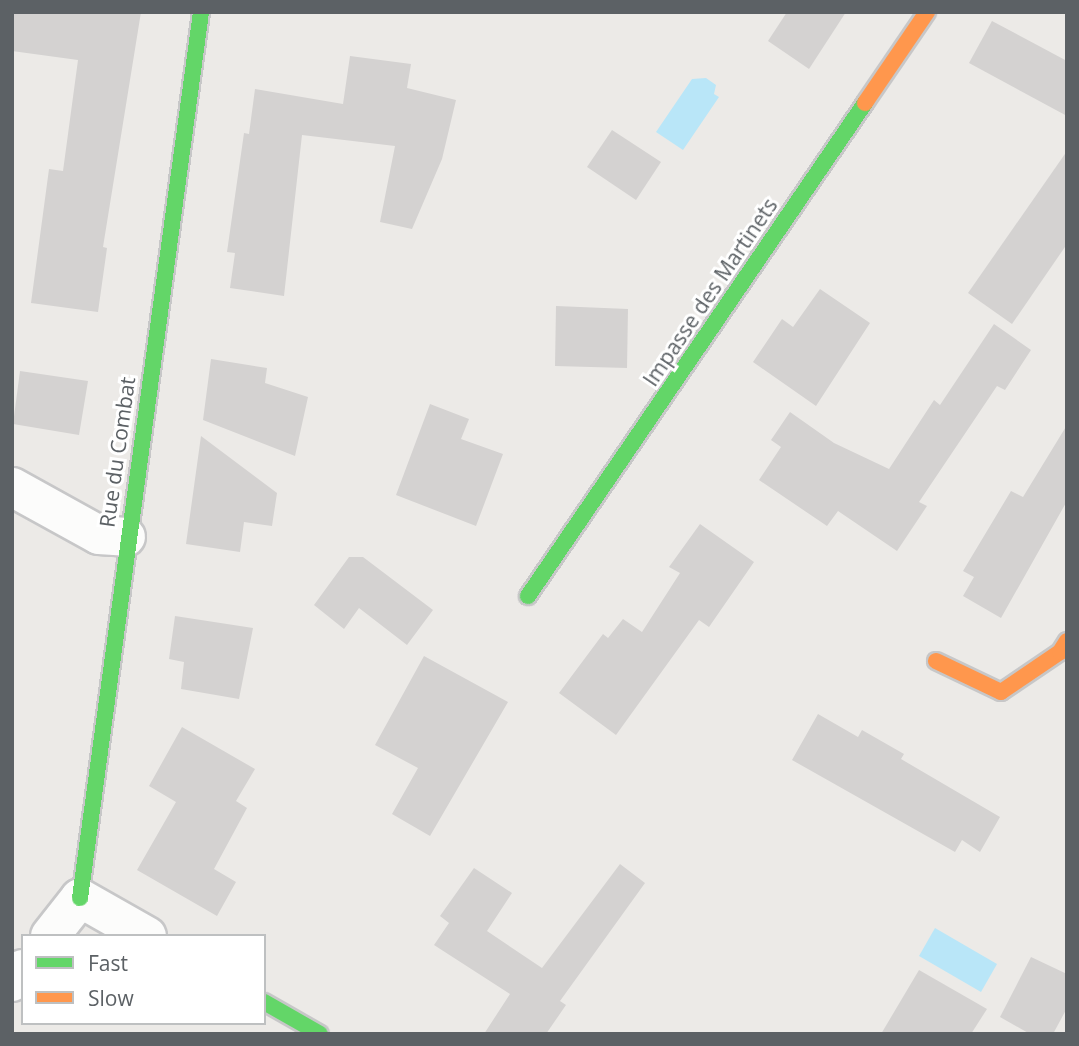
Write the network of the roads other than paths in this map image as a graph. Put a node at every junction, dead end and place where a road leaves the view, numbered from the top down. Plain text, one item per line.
1 (201, 12) edge
2 (927, 12) edge
3 (12, 487) edge
4 (126, 537) junction
5 (528, 596) dead end
6 (1067, 641) edge
7 (936, 662) dead end
8 (80, 898) junction
9 (52, 934) edge
10 (143, 934) edge
11 (266, 1003) edge
12 (320, 1034) edge

1 - 4 street, Rue du Combat
2 - 5 street, Impasse des Martinets
3 - 4 street
4 - 8 street, Rue du Combat
6 - 7 street
8 - 9 street
8 - 10 street
11 - 12 street

